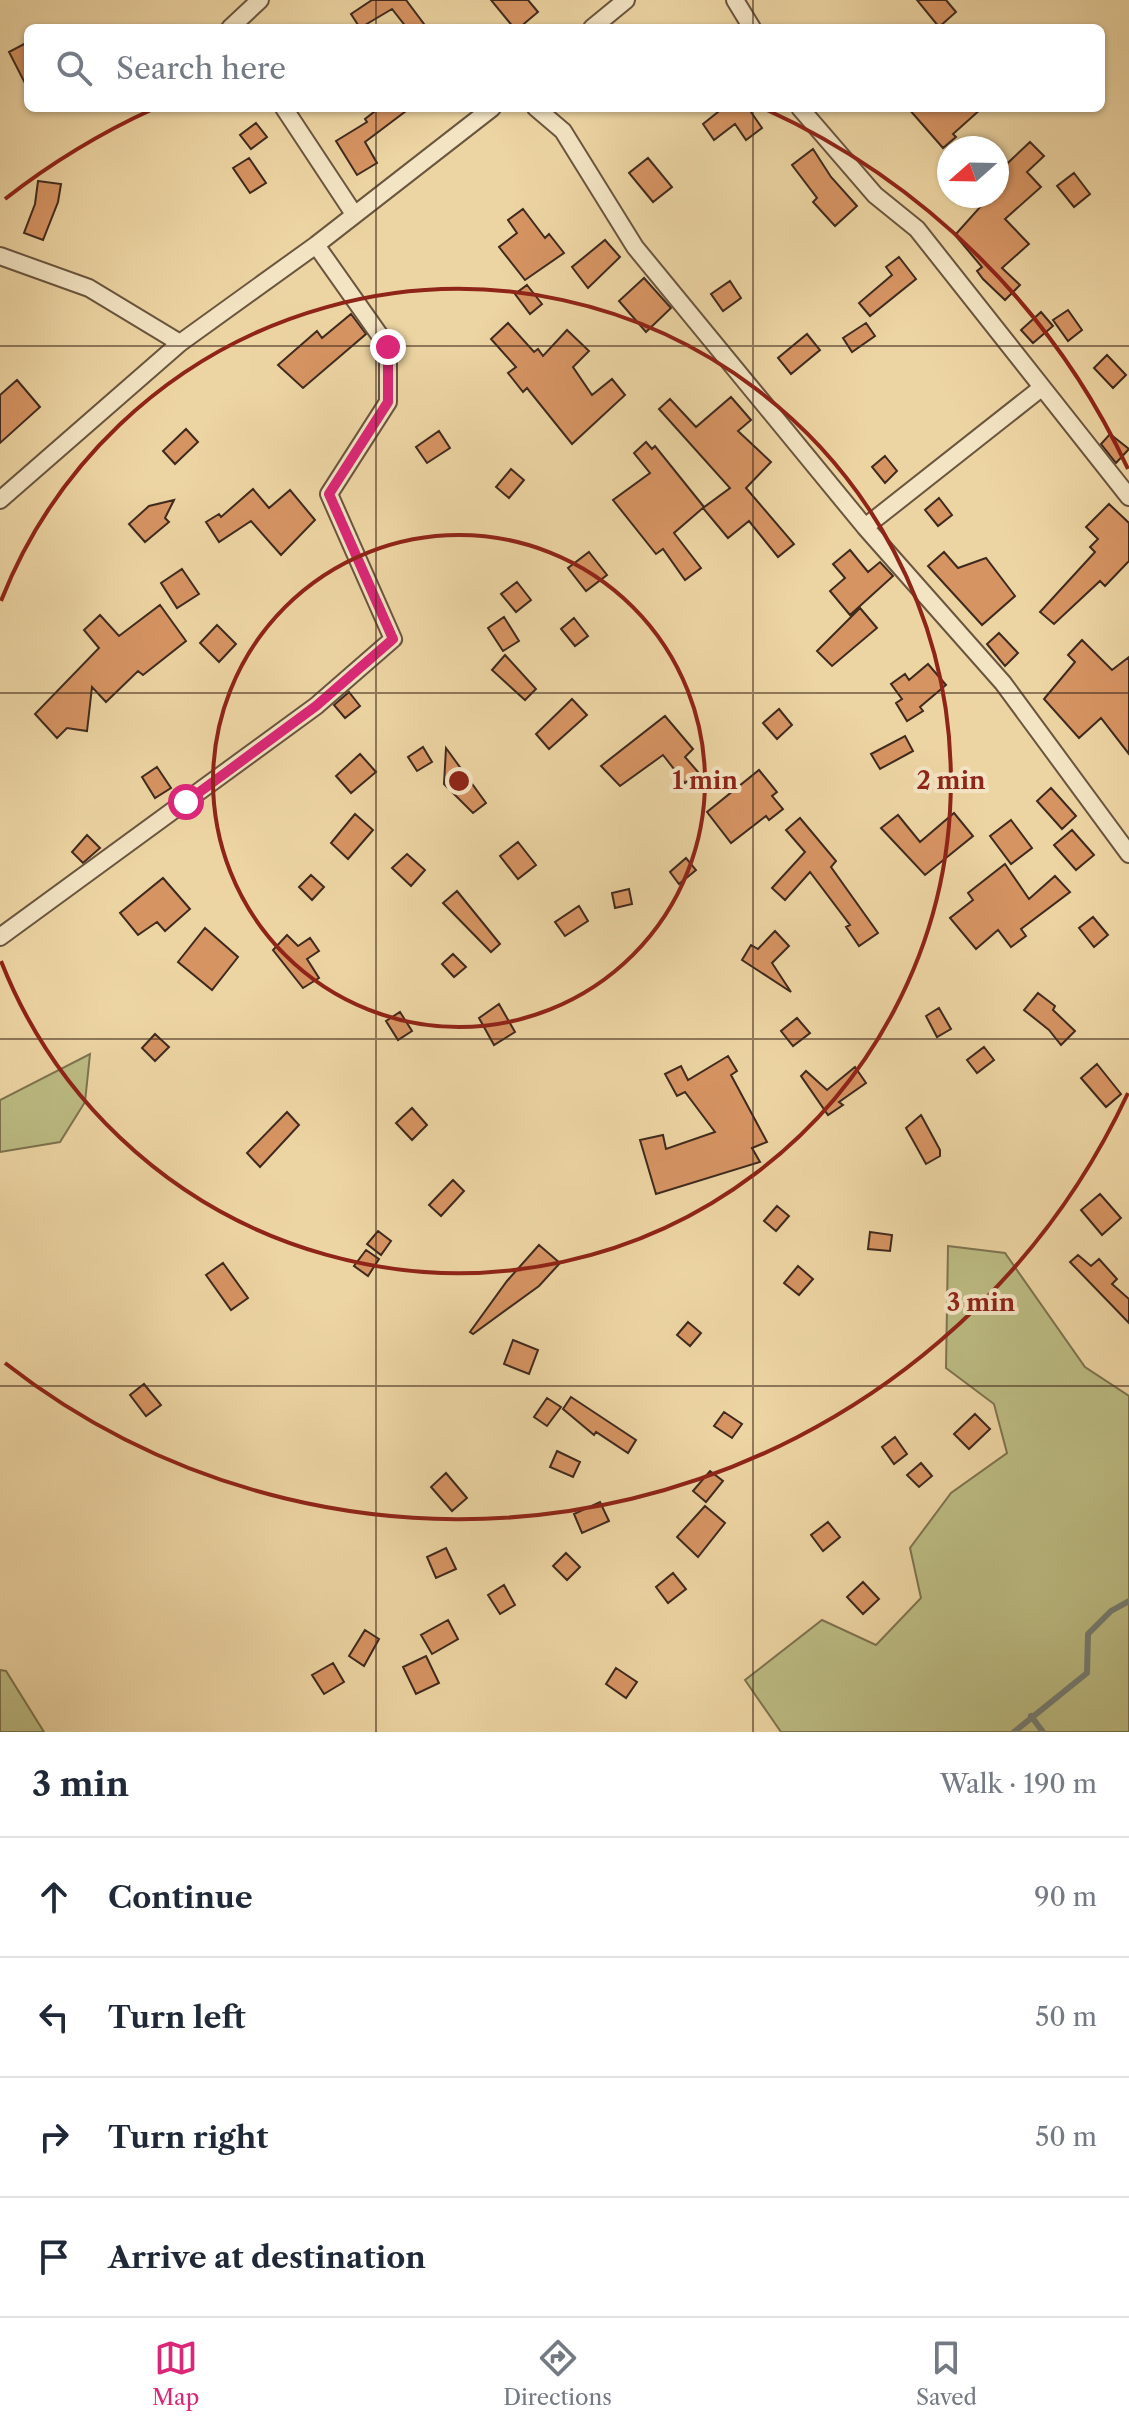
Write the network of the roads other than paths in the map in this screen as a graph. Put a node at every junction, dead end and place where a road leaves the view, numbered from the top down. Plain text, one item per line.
1 (260, 0) edge
2 (626, 0) edge
3 (735, 0) edge
4 (234, 24) edge
5 (597, 24) edge
6 (750, 24) edge
7 (287, 112) edge
8 (487, 112) edge
9 (541, 112) edge
10 (803, 112) edge
11 (354, 214) junction
12 (316, 245) junction
13 (0, 256) edge
14 (180, 343) junction
15 (1040, 389) junction
16 (1129, 497) edge
17 (0, 500) edge
18 (865, 527) junction
19 (1129, 854) edge
20 (0, 937) edge

1 - 4 street
2 - 5 street
3 - 6 street
7 - 11 street
8 - 11 street
9 - 18 street
10 - 15 street
11 - 12 street
12 - 14 street
12 - 20 street
13 - 14 street
14 - 17 street
15 - 16 street
15 - 18 street
18 - 19 street

